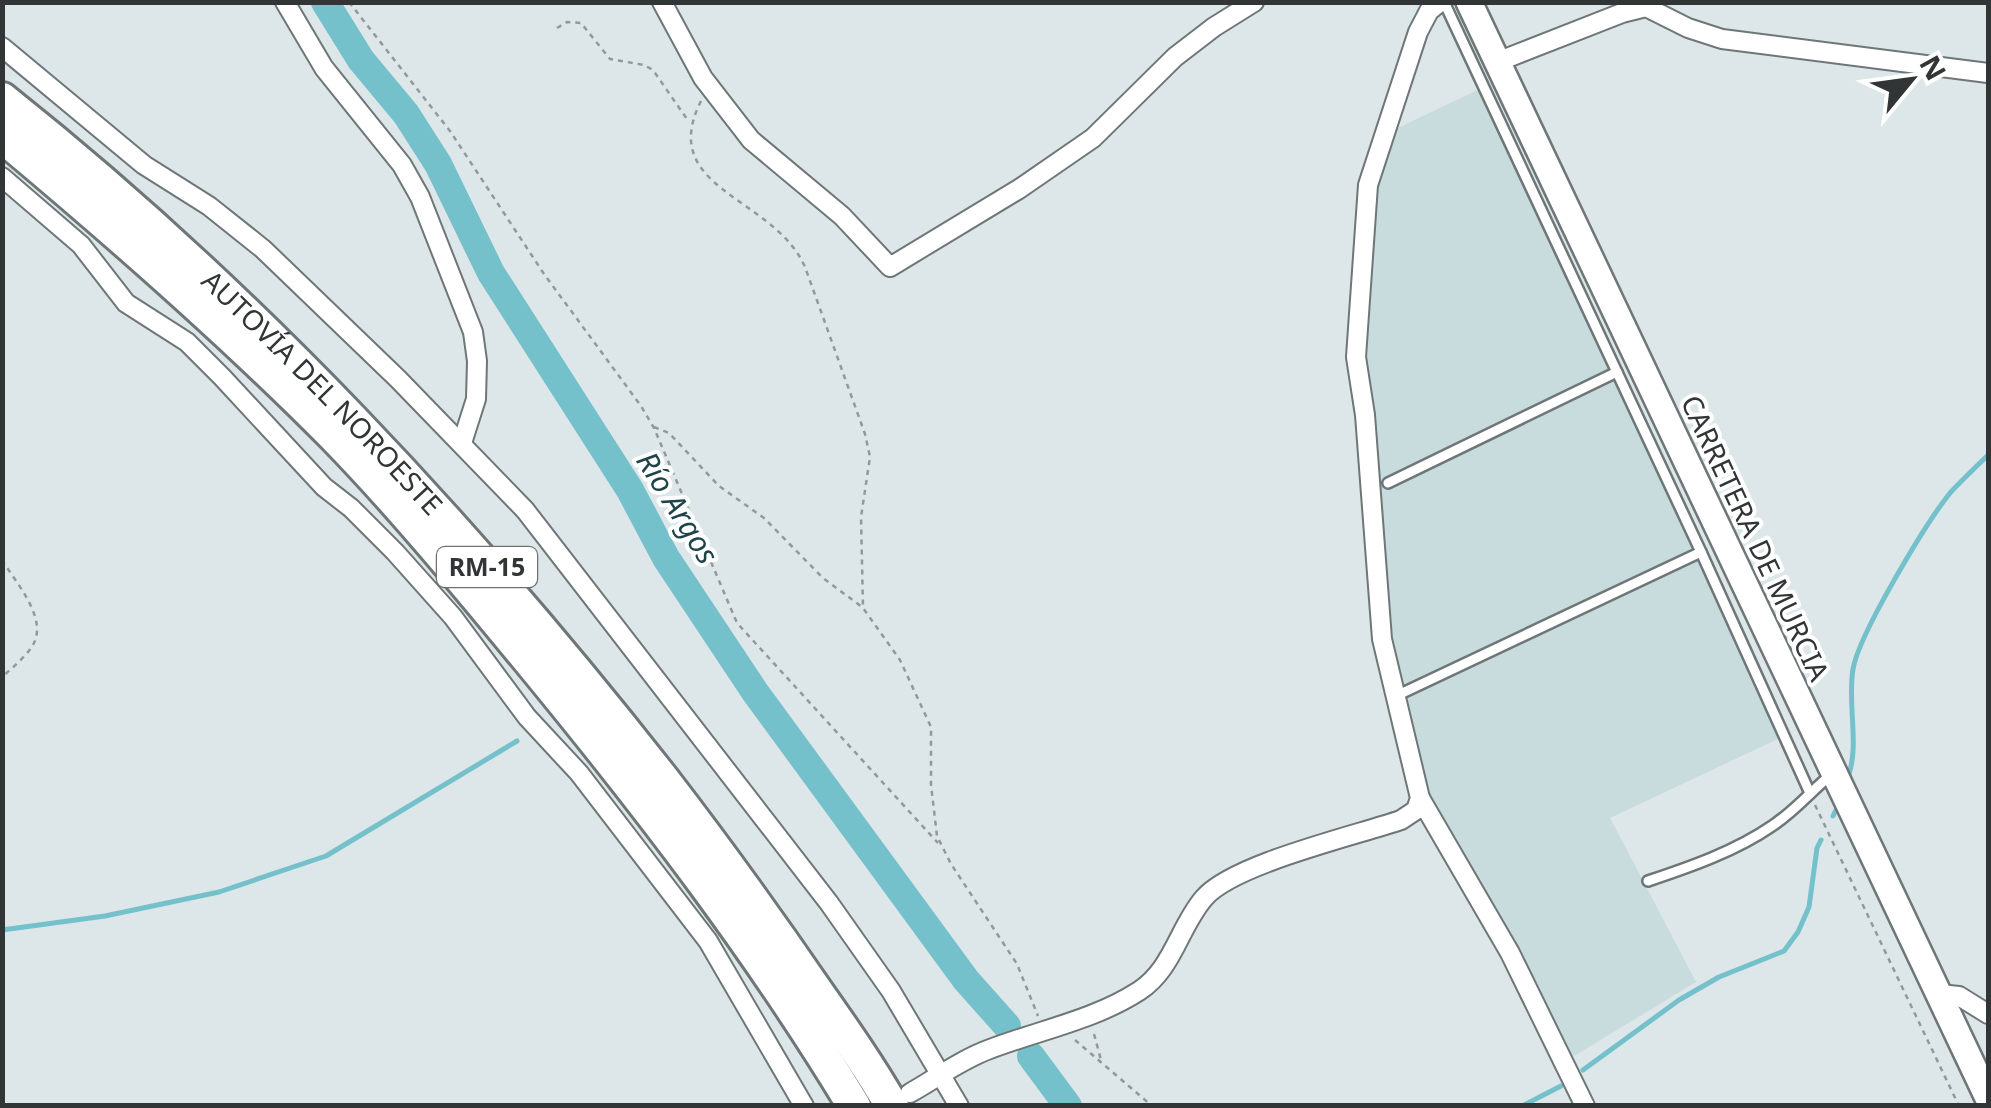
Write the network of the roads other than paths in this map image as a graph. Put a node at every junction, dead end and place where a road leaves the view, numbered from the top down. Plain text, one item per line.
1 (285, 2) edge
2 (662, 2) edge
3 (1254, 2) edge
4 (1442, 2) edge
5 (1468, 2) edge
6 (2, 46) edge
7 (1497, 62) junction
8 (1988, 74) edge
9 (2, 99) edge
10 (2, 136) edge
11 (2, 177) edge
12 (1617, 372) junction
13 (462, 443) junction
14 (1388, 483) dead end
15 (1701, 552) junction
16 (1394, 696) junction
17 (1833, 774) junction
18 (1809, 792) junction
19 (1420, 798) junction
20 (1648, 881) dead end
21 (1939, 994) junction
22 (1988, 1014) edge
23 (942, 1075) junction
24 (1988, 1098) edge
25 (901, 1100) edge
26 (804, 1106) edge
27 (854, 1106) edge
28 (959, 1106) edge
29 (1585, 1106) edge

1 - 13 street
2 - 3 street
4 - 12 lane
4 - 16 street
5 - 7 main road, CARRETERA DE MURCIA
6 - 13 street
7 - 8 street
7 - 17 main road, CARRETERA DE MURCIA
9 - 25 highway, AUTOVÍA DEL NOROESTE / RM-15
10 - 27 highway, AUTOVÍA DEL NOROESTE / RM-15
11 - 26 street
12 - 14 lane
12 - 15 lane
13 - 23 street
15 - 16 lane
15 - 18 lane
16 - 19 street
17 - 18 lane
17 - 21 main road, CARRETERA DE MURCIA
18 - 20 lane
19 - 23 street
19 - 29 street
21 - 22 street
21 - 24 main road, CARRETERA DE MURCIA
23 - 25 street
23 - 28 street

